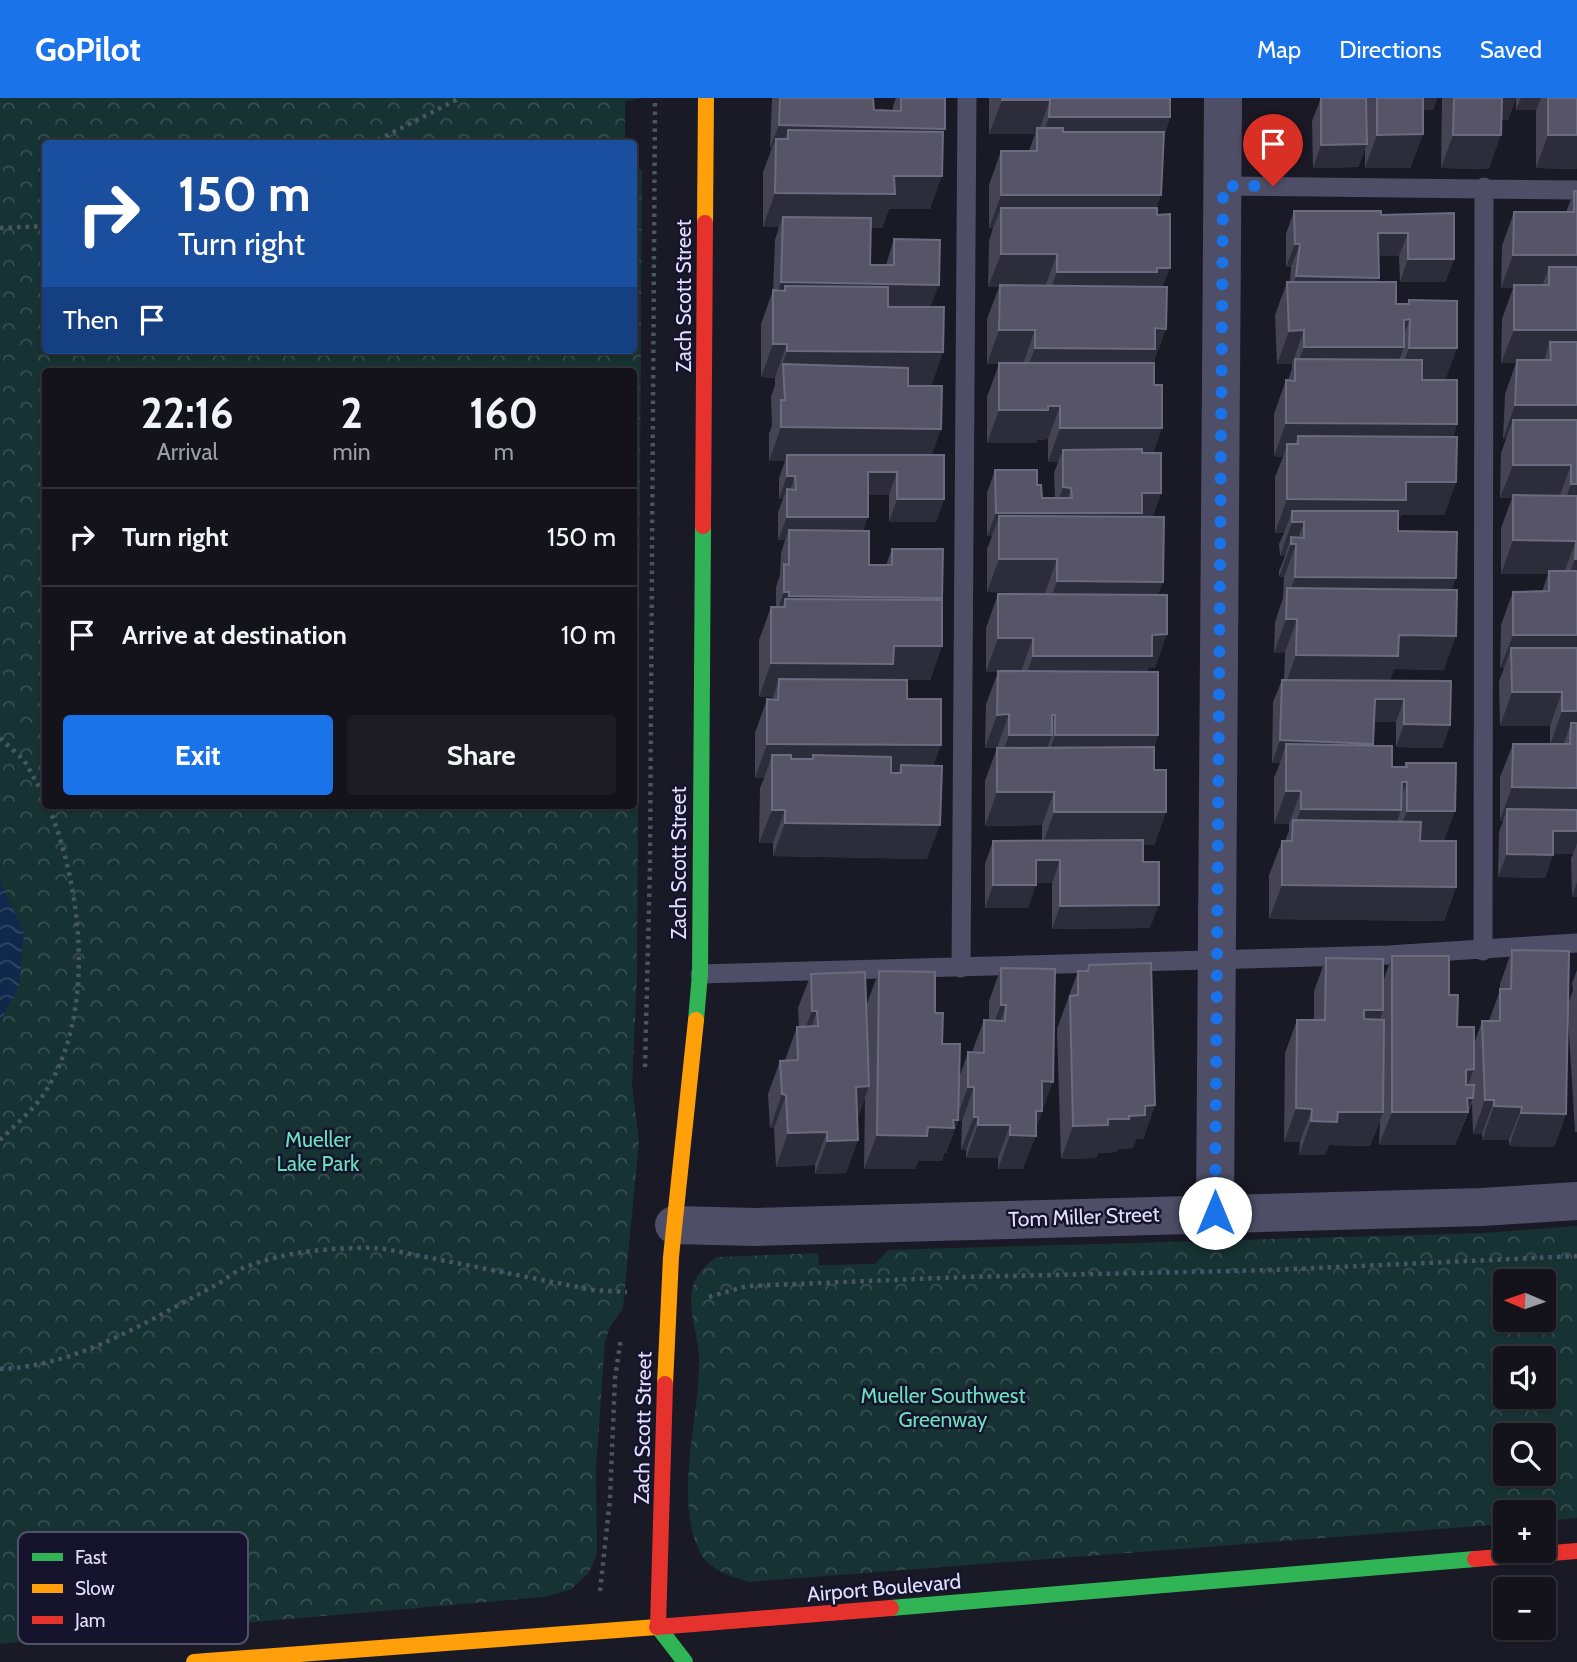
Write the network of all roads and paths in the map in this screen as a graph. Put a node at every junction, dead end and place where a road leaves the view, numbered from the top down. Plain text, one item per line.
1 (460, 98) edge
2 (654, 98) edge
3 (706, 98) edge
4 (967, 98) edge
5 (1223, 98) edge
6 (378, 140) edge
7 (1223, 186) junction
8 (1484, 187) junction
9 (1577, 190) edge
10 (42, 226) edge
11 (0, 228) edge
12 (0, 738) edge
13 (42, 792) edge
14 (49, 809) edge
15 (1577, 943) edge
16 (1483, 951) junction
17 (1216, 960) junction
18 (961, 968) junction
19 (700, 974) junction
20 (645, 1080) dead end
21 (0, 1140) edge
22 (1577, 1201) edge
23 (1215, 1213) junction
24 (674, 1225) junction
25 (1577, 1256) edge
26 (625, 1292) dead end
27 (727, 1292) dead end
28 (624, 1331) dead end
29 (0, 1369) edge
30 (1577, 1551) edge
31 (600, 1598) dead end
32 (658, 1627) junction
33 (656, 1649) dead end
34 (194, 1662) edge
35 (685, 1662) edge

1 - 6 path
2 - 20 path
3 - 19 street, Zach Scott Street
4 - 18 lane
5 - 7 street
7 - 8 lane
7 - 17 street
8 - 9 lane
8 - 16 lane
10 - 11 path
12 - 13 path
14 - 21 path
15 - 16 lane
16 - 17 lane
17 - 18 lane
17 - 23 street
18 - 19 lane
19 - 24 street, Zach Scott Street
22 - 23 street, Tom Miller Street
23 - 24 street, Tom Miller Street
24 - 32 street, Zach Scott Street
25 - 27 path
26 - 29 path
28 - 31 path
30 - 32 street, Airport Boulevard
32 - 33 street, Zach Scott Street
32 - 34 street, Airport Boulevard
32 - 35 street

